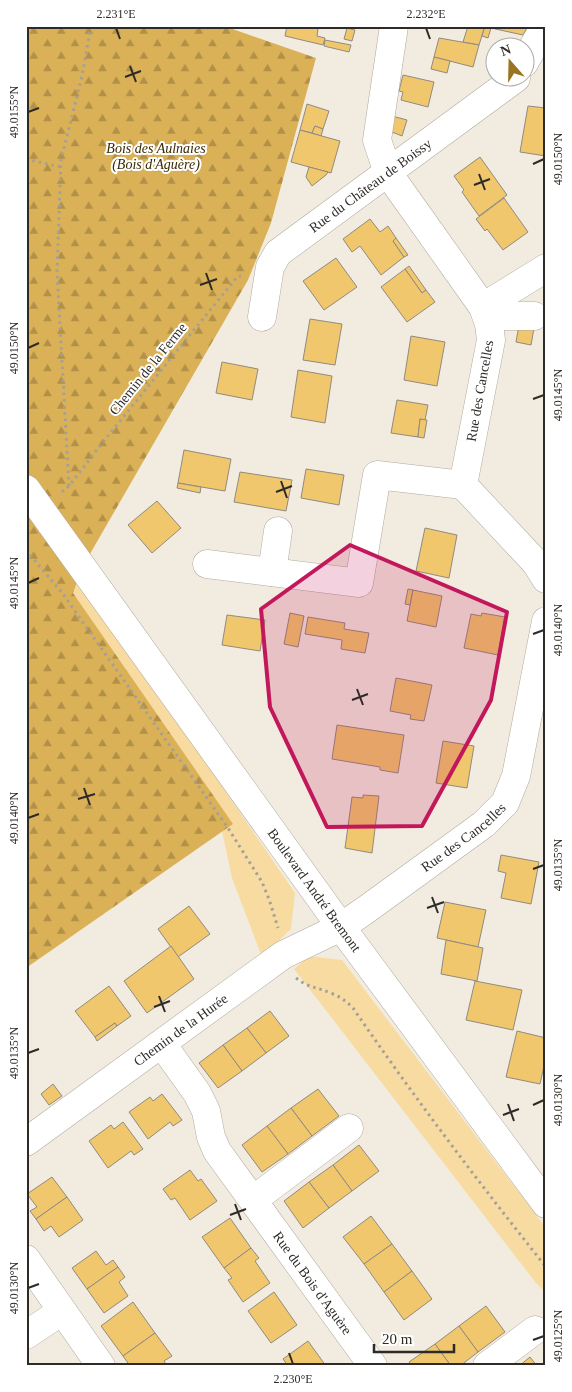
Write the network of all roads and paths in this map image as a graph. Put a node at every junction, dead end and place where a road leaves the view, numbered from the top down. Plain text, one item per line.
1 (91, 26) edge
2 (394, 26) edge
3 (545, 26) edge
4 (534, 45) edge
5 (502, 88) edge
6 (26, 159) edge
7 (61, 167) junction
8 (388, 172) junction
9 (546, 268) edge
10 (244, 276) dead end
11 (485, 312) junction
12 (534, 316) dead end
13 (262, 317) dead end
14 (463, 485) junction
15 (26, 488) edge
16 (278, 531) dead end
17 (26, 550) edge
18 (207, 564) dead end
19 (272, 572) junction
20 (546, 579) edge
21 (63, 594) dead end
22 (546, 621) edge
23 (342, 927) junction
24 (162, 1044) junction
25 (349, 1128) dead end
26 (26, 1142) edge
27 (253, 1200) junction
28 (546, 1204) edge
29 (26, 1259) edge
30 (62, 1311) junction
31 (535, 1330) dead end
32 (26, 1335) edge
33 (101, 1366) edge
34 (373, 1366) edge
35 (488, 1366) edge

1 - 7 path
2 - 8 street, Rue des Cancelles
3 - 4 street
5 - 8 street, Rue du Château de Boissy
6 - 7 path
7 - 10 path, Chemin de la Ferme
8 - 11 street, Rue des Cancelles
8 - 13 street, Rue du Château de Boissy
9 - 11 street
11 - 12 street
11 - 14 street, Rue des Cancelles
14 - 19 street
14 - 20 street
15 - 23 street, Boulevard André Bremont
16 - 19 street
17 - 21 path
18 - 19 street
22 - 23 street, Rue des Cancelles
23 - 24 street, Chemin de la Hurée
23 - 28 street, Boulevard André Bremont
24 - 26 street, Chemin de la Hurée
24 - 27 street, Rue du Bois d'Aguère
25 - 27 street
27 - 34 street, Rue du Bois d'Aguère
29 - 30 street
30 - 32 street
30 - 33 street
31 - 35 street

